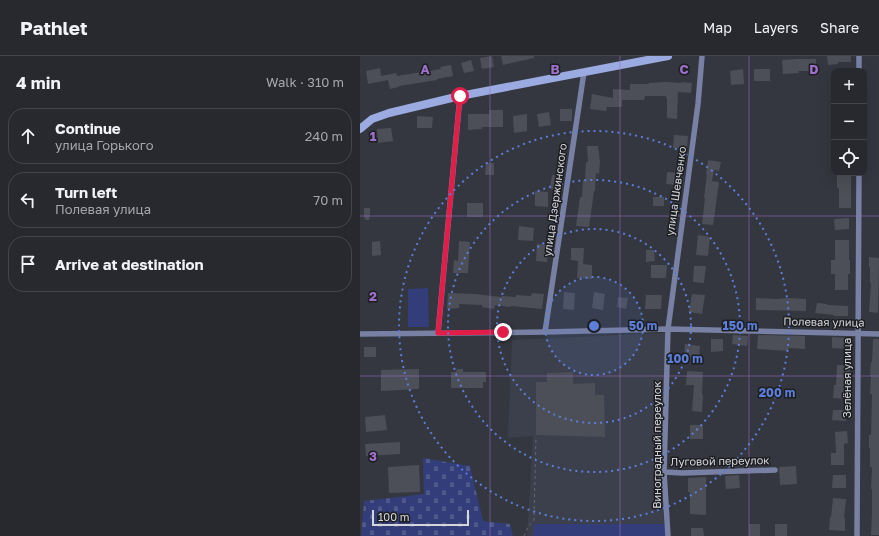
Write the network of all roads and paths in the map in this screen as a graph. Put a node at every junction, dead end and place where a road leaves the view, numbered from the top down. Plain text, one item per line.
1 (668, 56) edge
2 (702, 56) edge
3 (859, 56) edge
4 (859, 68) edge
5 (584, 72) junction
6 (460, 96) junction
7 (360, 129) edge
8 (858, 176) edge
9 (668, 329) junction
10 (545, 332) junction
11 (438, 333) junction
12 (858, 333) junction
13 (360, 334) edge
14 (879, 334) edge
15 (536, 438) dead end
16 (775, 470) dead end
17 (664, 472) junction
18 (524, 536) edge
19 (668, 536) edge
20 (857, 536) edge

1 - 5 main road
2 - 9 street, улица Шевченко
3 - 4 street
5 - 6 main road
5 - 10 street, улица Дзержинского
6 - 7 main road
6 - 11 street
8 - 12 street, Зелёная улица
9 - 10 street, Полевая улица
9 - 12 street, Полевая улица
9 - 17 street, Виноградный переулок
10 - 11 street, Полевая улица
11 - 13 street, Полевая улица
12 - 14 street, Полевая улица
12 - 20 street, Зелёная улица
15 - 18 path
16 - 17 street, Луговой переулок
17 - 19 street, Виноградный переулок

